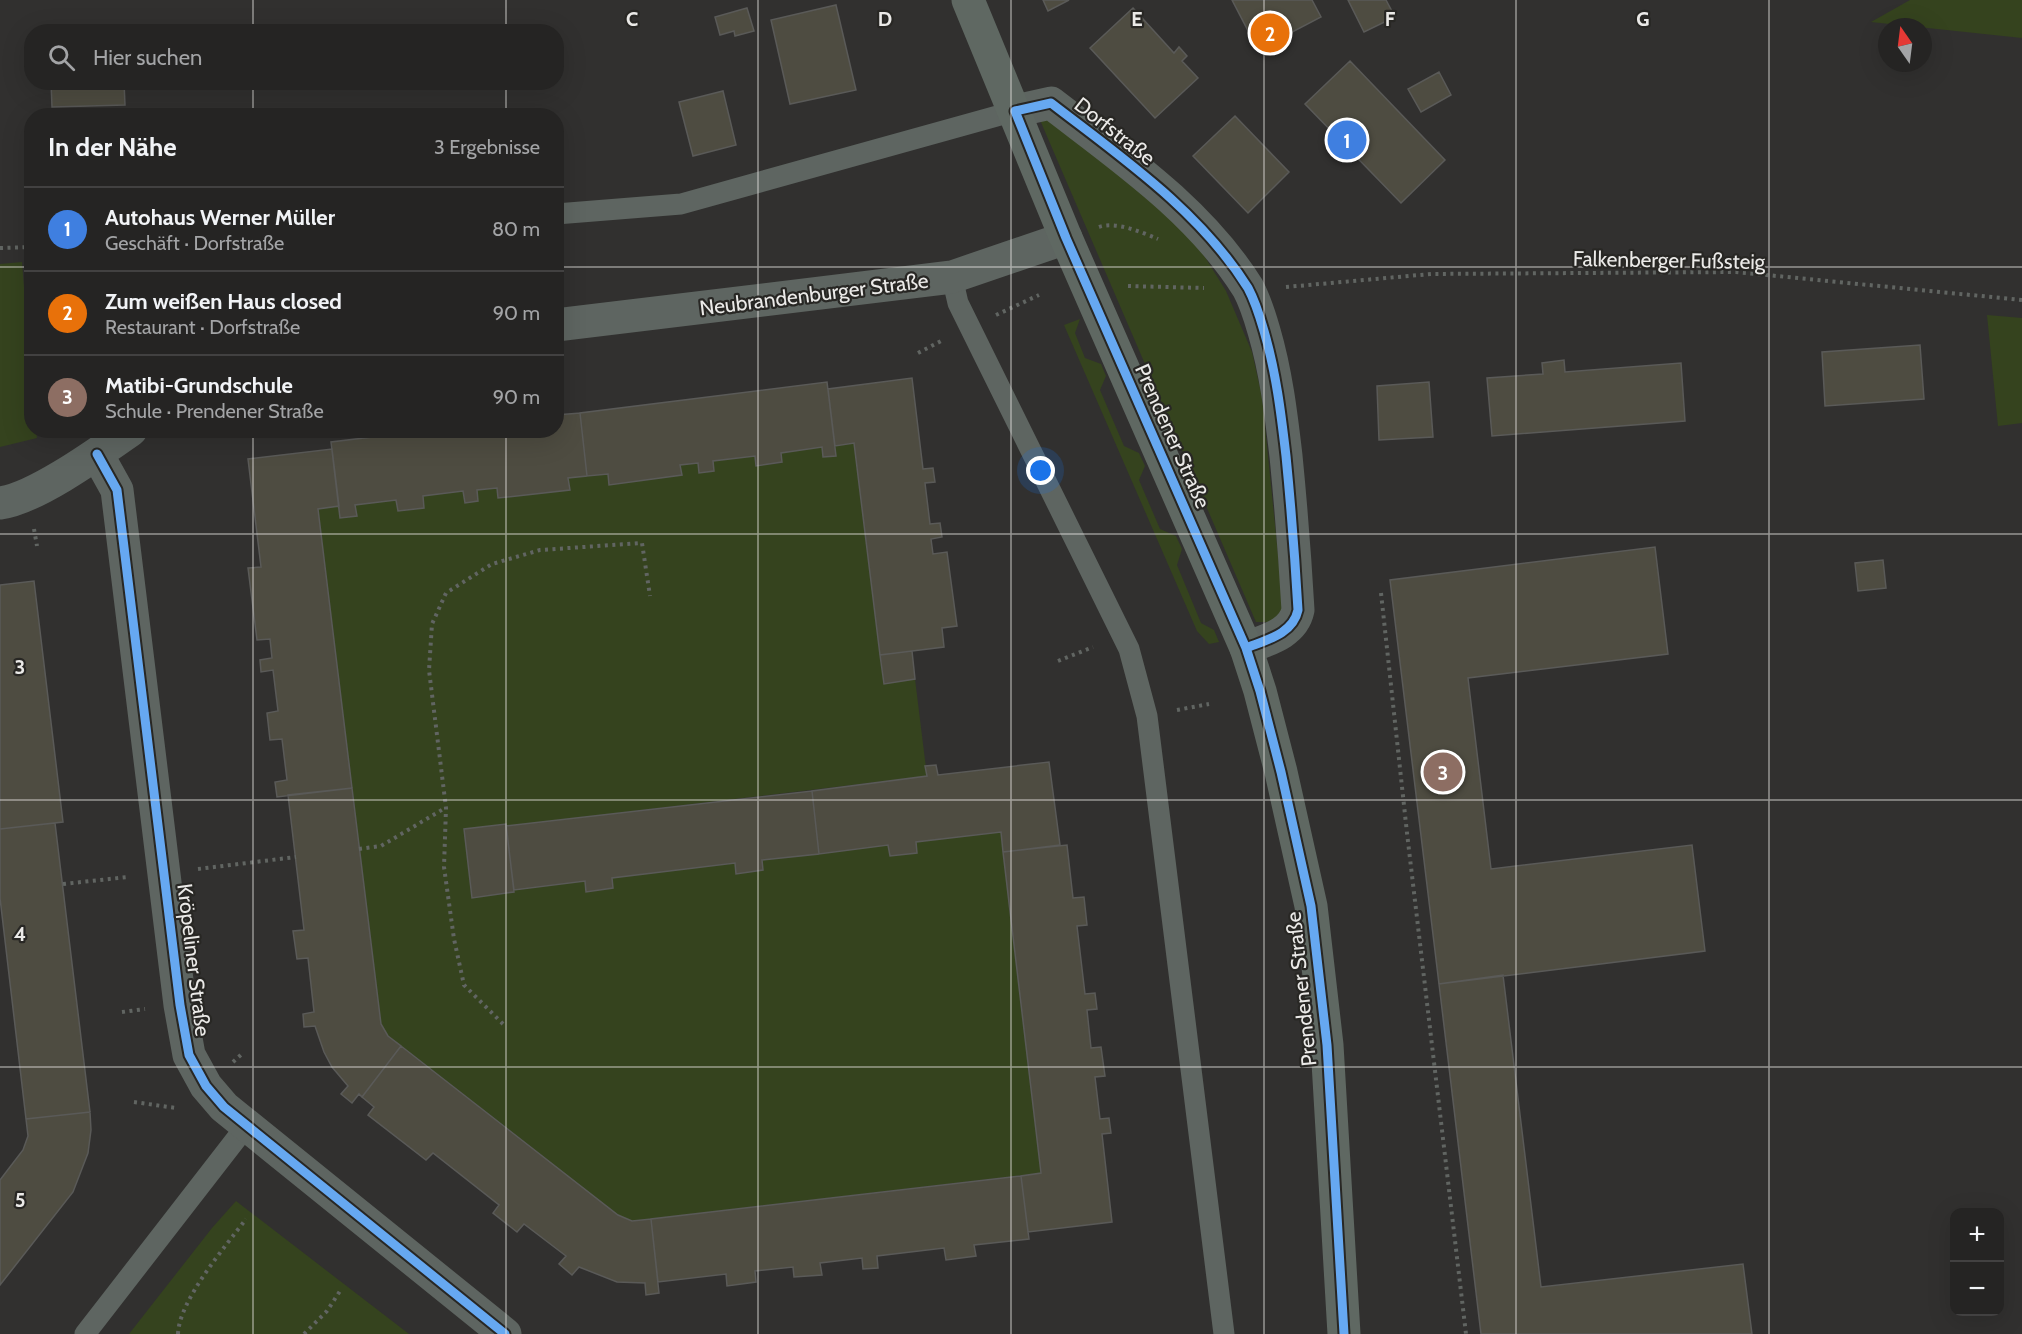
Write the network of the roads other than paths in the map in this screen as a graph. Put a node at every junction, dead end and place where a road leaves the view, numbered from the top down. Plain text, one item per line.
1 (968, 0) edge
2 (1015, 111) junction
3 (564, 213) edge
4 (1066, 238) junction
5 (951, 277) junction
6 (564, 324) edge
7 (120, 438) edge
8 (97, 454) junction
9 (0, 503) edge
10 (1246, 648) junction
11 (247, 1125) junction
12 (85, 1334) edge
13 (505, 1334) edge
14 (1224, 1334) edge
15 (1344, 1334) edge

1 - 2 main road
2 - 3 lane
2 - 4 main road
2 - 10 street, Dorfstraße
4 - 5 street, Neubrandenburger Straße
4 - 10 main road, Prendener Straße
5 - 6 street, Neubrandenburger Straße
5 - 14 lane
7 - 8 street
8 - 9 street
8 - 11 street, Kröpeliner Straße
10 - 15 main road, Prendener Straße
11 - 12 lane
11 - 13 street, Kröpeliner Straße

